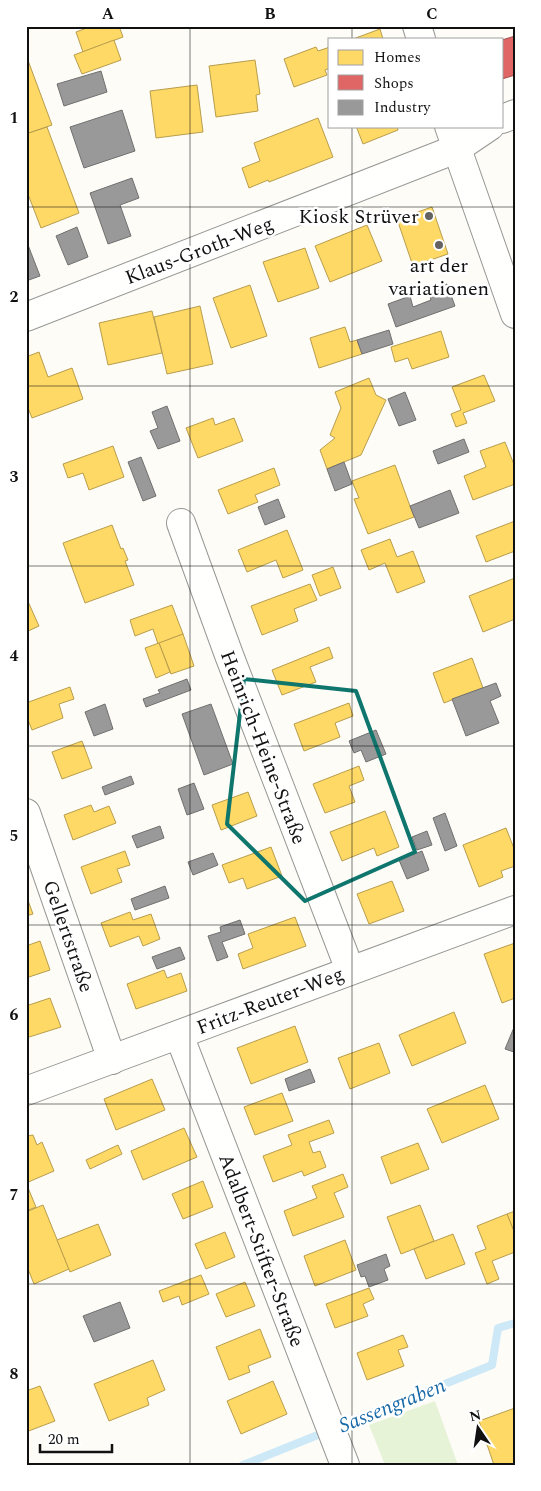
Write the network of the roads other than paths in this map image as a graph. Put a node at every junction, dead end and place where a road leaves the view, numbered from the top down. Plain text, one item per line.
1 (417, 26) edge
2 (421, 38) edge
3 (484, 128) edge
4 (452, 138) edge
5 (515, 314) edge
6 (26, 317) edge
7 (181, 523) dead end
8 (26, 813) edge
9 (515, 910) edge
10 (350, 970) junction
11 (179, 1035) junction
12 (112, 1060) junction
13 (26, 1091) edge
14 (341, 1456) edge

1 - 2 street
3 - 4 street, Klaus-Groth-Weg
4 - 5 street
4 - 6 street, Klaus-Groth-Weg
7 - 10 street, Heinrich-Heine-Straße
8 - 12 street, Gellertstraße
9 - 10 street, Fritz-Reuter-Weg
10 - 11 street, Fritz-Reuter-Weg
11 - 12 street, Fritz-Reuter-Weg
11 - 14 street, Adalbert-Stifter-Straße
12 - 13 street, Fritz-Reuter-Weg

